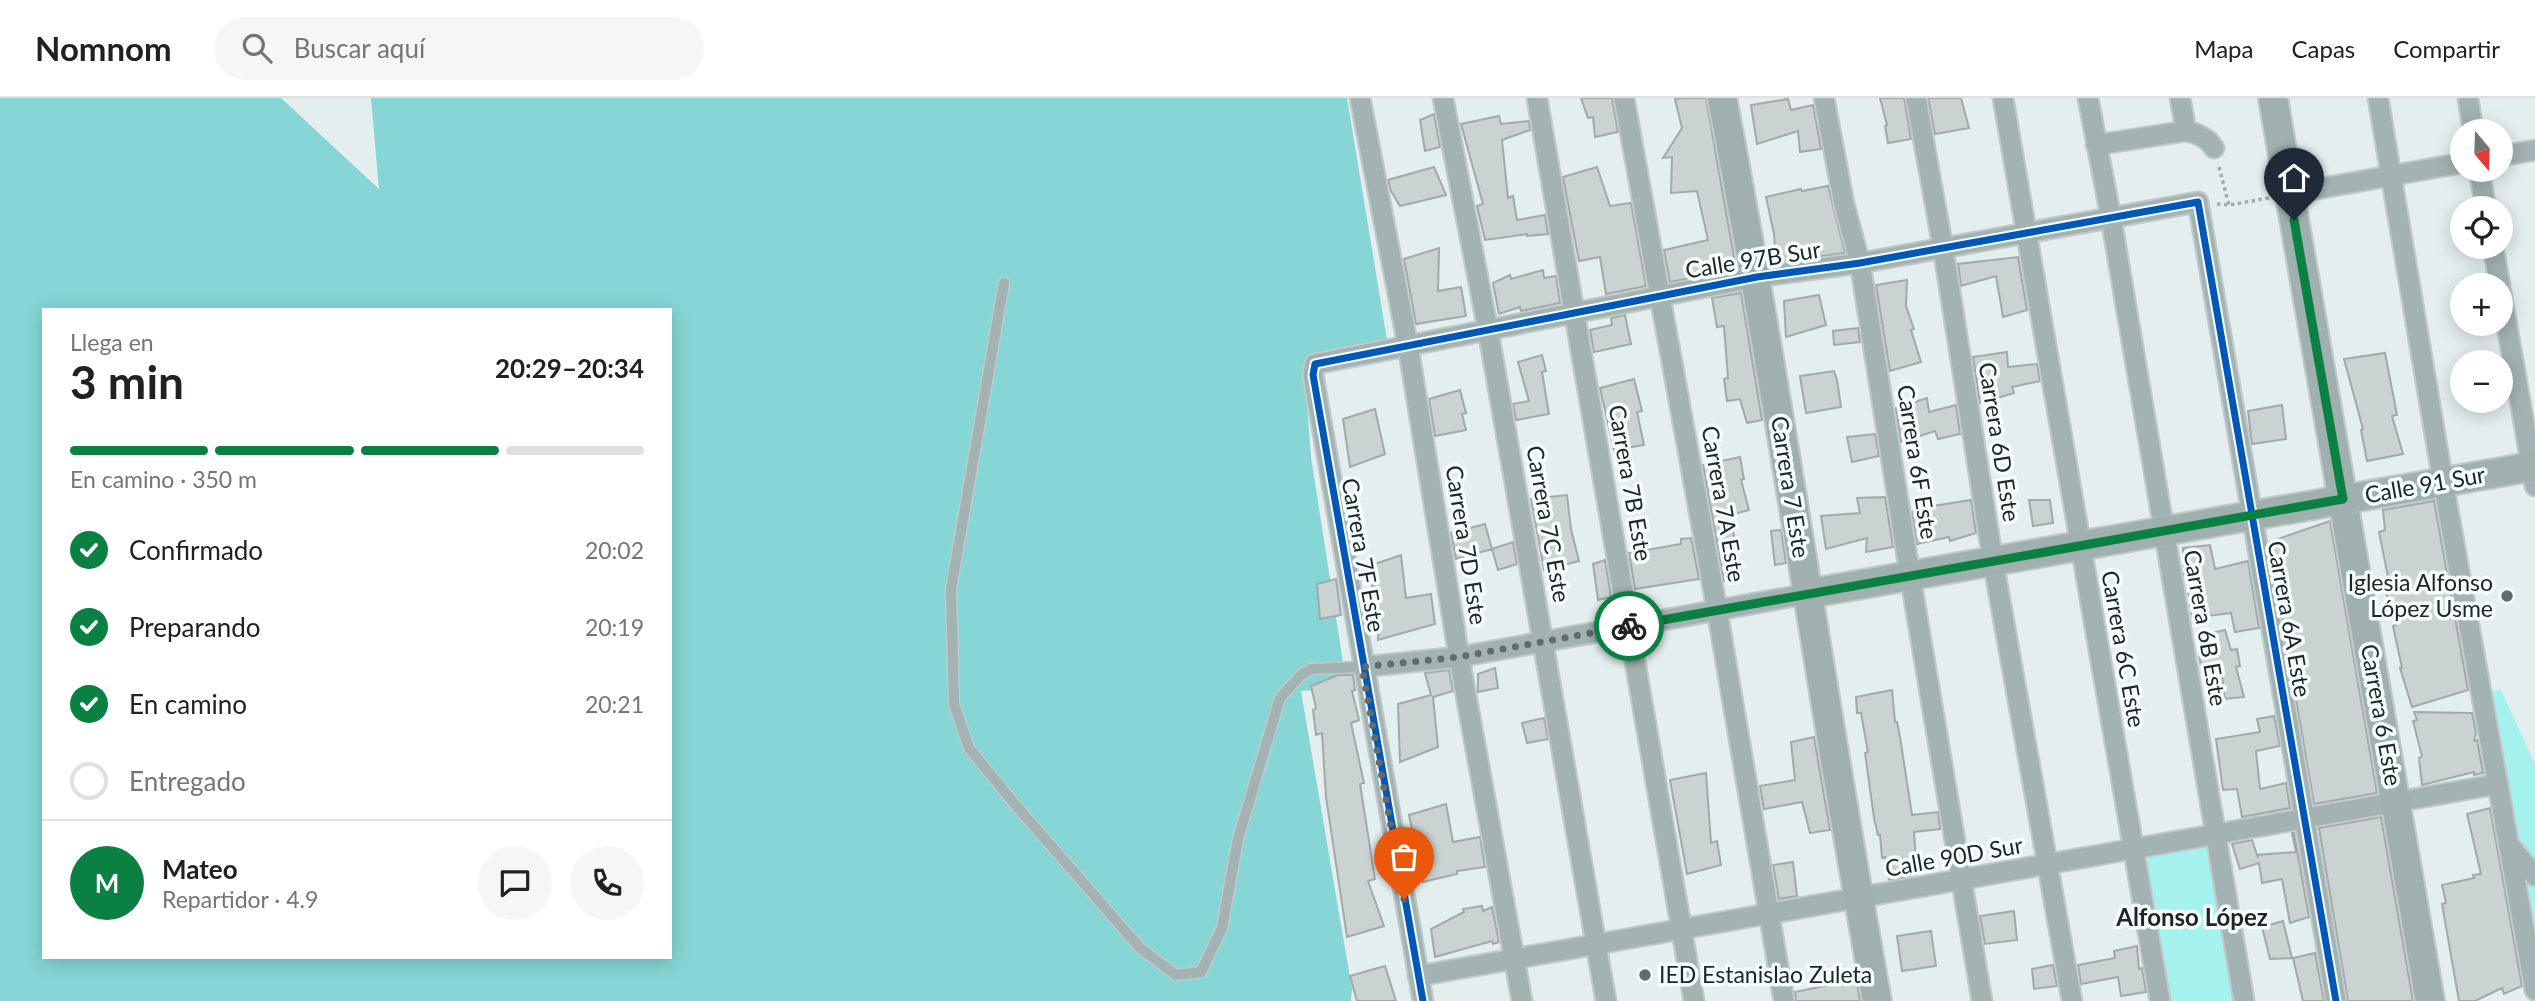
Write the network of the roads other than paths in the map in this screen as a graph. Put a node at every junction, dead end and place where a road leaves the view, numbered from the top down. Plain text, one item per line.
1 (1360, 98) edge
2 (1443, 98) edge
3 (1536, 98) edge
4 (1625, 98) edge
5 (1722, 98) edge
6 (1824, 98) edge
7 (1916, 98) edge
8 (2004, 98) edge
9 (2088, 98) edge
10 (2180, 98) edge
11 (2273, 98) edge
12 (2378, 98) edge
13 (2468, 98) edge
14 (2471, 119) edge
15 (2186, 131) junction
16 (2096, 145) junction
17 (2214, 148) road end
18 (2535, 150) edge
19 (2513, 154) edge
20 (2450, 165) edge
21 (2391, 176) junction
22 (2289, 194) junction
23 (2198, 202) joint
24 (2111, 218) junction
25 (2028, 233) junction
26 (1943, 248) junction
27 (1860, 263) junction
28 (1757, 276) junction
29 (1004, 283) dead end
30 (1661, 296) junction
31 (1575, 313) junction
32 (1488, 330) junction
33 (2509, 336) edge
34 (1408, 346) junction
35 (1315, 364) joint
36 (2534, 473) edge
37 (2443, 482) junction
38 (2343, 499) junction
39 (2251, 516) junction
40 (2164, 531) junction
41 (2080, 545) junction
42 (1993, 561) junction
43 (1910, 575) junction
44 (1807, 594) junction
45 (1717, 610) junction
46 (1630, 626) junction
47 (1544, 642) junction
48 (1459, 657) junction
49 (1362, 667) junction
50 (2498, 784) junction
51 (2396, 802) junction
52 (2304, 818) junction
53 (2216, 834) junction
54 (2508, 844) junction
55 (2133, 849) junction
56 (2048, 865) junction
57 (2535, 876) edge
58 (1962, 880) junction
59 (1858, 899) junction
60 (1769, 914) junction
61 (1682, 929) junction
62 (1597, 945) junction
63 (1513, 960) junction
64 (1418, 976) junction
65 (2535, 990) edge
66 (1423, 1001) edge
67 (1522, 1001) edge
68 (1606, 1001) edge
69 (1694, 1001) edge
70 (1784, 1001) edge
71 (1877, 1001) edge
72 (1982, 1001) edge
73 (2072, 1001) edge
74 (2160, 1001) edge
75 (2244, 1001) edge
76 (2336, 1001) edge
77 (2430, 1001) edge

1 - 34 street, Carrera 7D Este
2 - 32 street, Carrera 7C Este
3 - 31 street, Carrera 7B Este
4 - 30 street, Carrera 7A Este
5 - 28 street, Carrera 7 Este
6 - 27 street, Carrera 6F Este
7 - 26 street, Carrera 6D Este
8 - 25 street, Carrera 6C Este
9 - 16 street, Carrera 6B Este
10 - 15 street
11 - 22 street, Carrera 6 Este
12 - 21 street
13 - 14 street
15 - 16 street
15 - 17 street
16 - 24 street, Carrera 6B Este
18 - 19 street
20 - 21 street
21 - 22 street
21 - 37 street
22 - 38 street, Carrera 6 Este
23 - 24 street, Calle 97B Sur
23 - 39 street, Carrera 6A Este
24 - 25 street, Calle 97B Sur
24 - 40 street, Carrera 6B Este
25 - 26 street, Calle 97B Sur
25 - 41 street, Carrera 6C Este
26 - 27 street, Calle 97B Sur
26 - 42 street, Carrera 6D Este
27 - 28 street, Calle 97B Sur
27 - 43 street, Carrera 6F Este
28 - 30 street, Calle 97B Sur
28 - 44 street, Carrera 7 Este
29 - 49 lane
30 - 31 street, Calle 97B Sur
30 - 45 street, Carrera 7A Este
31 - 32 street, Calle 97B Sur
31 - 46 street, Carrera 7B Este
32 - 34 street, Calle 97B Sur
32 - 47 street, Carrera 7C Este
33 - 36 street
34 - 35 street, Calle 97B Sur
34 - 48 street, Carrera 7D Este
35 - 49 street, Carrera 7F Este
36 - 37 street, Calle 91 Sur
37 - 38 street, Calle 91 Sur
37 - 50 street
38 - 39 street, Calle 91 Sur
38 - 51 street, Carrera 6 Este
39 - 40 street, Calle 91 Sur
39 - 52 street, Carrera 6A Este
40 - 41 street, Calle 91 Sur
40 - 53 street, Carrera 6B Este
41 - 42 street, Calle 91 Sur
41 - 55 street, Carrera 6C Este
42 - 43 street, Calle 91 Sur
42 - 56 street, Carrera 6D Este
43 - 44 street, Calle 91 Sur
43 - 58 street, Carrera 6F Este
44 - 45 street, Calle 91 Sur
44 - 59 street, Carrera 7 Este
45 - 46 street, Calle 91 Sur
45 - 60 street, Carrera 7A Este
46 - 47 street, Calle 91 Sur
46 - 61 street, Carrera 7B Este
47 - 48 street, Calle 91 Sur
47 - 62 street, Carrera 7C Este
48 - 49 street, Calle 91 Sur
48 - 63 street, Carrera 7D Este
49 - 64 street, Carrera 7F Este
50 - 51 street, Calle 90D Sur
50 - 54 street
51 - 52 street, Calle 90D Sur
51 - 77 street, Carrera 6 Este
52 - 53 street, Calle 90D Sur
52 - 76 street, Carrera 6A Este
53 - 55 street, Calle 90D Sur
53 - 75 street, Carrera 6B Este
54 - 57 street
54 - 65 street
55 - 56 street, Calle 90D Sur
55 - 74 street, Carrera 6C Este
56 - 58 street, Calle 90D Sur
56 - 73 street, Carrera 6D Este
58 - 59 street, Calle 90D Sur
58 - 72 street, Carrera 6F Este
59 - 60 street, Calle 90D Sur
59 - 71 street, Carrera 7 Este
60 - 61 street, Calle 90D Sur
60 - 70 street, Carrera 7A Este
61 - 62 street, Calle 90D Sur
61 - 69 street, Carrera 7B Este
62 - 63 street, Calle 90D Sur
62 - 68 street, Carrera 7C Este
63 - 64 street, Calle 90D Sur
63 - 67 street, Carrera 7D Este
64 - 66 street, Carrera 7F Este

